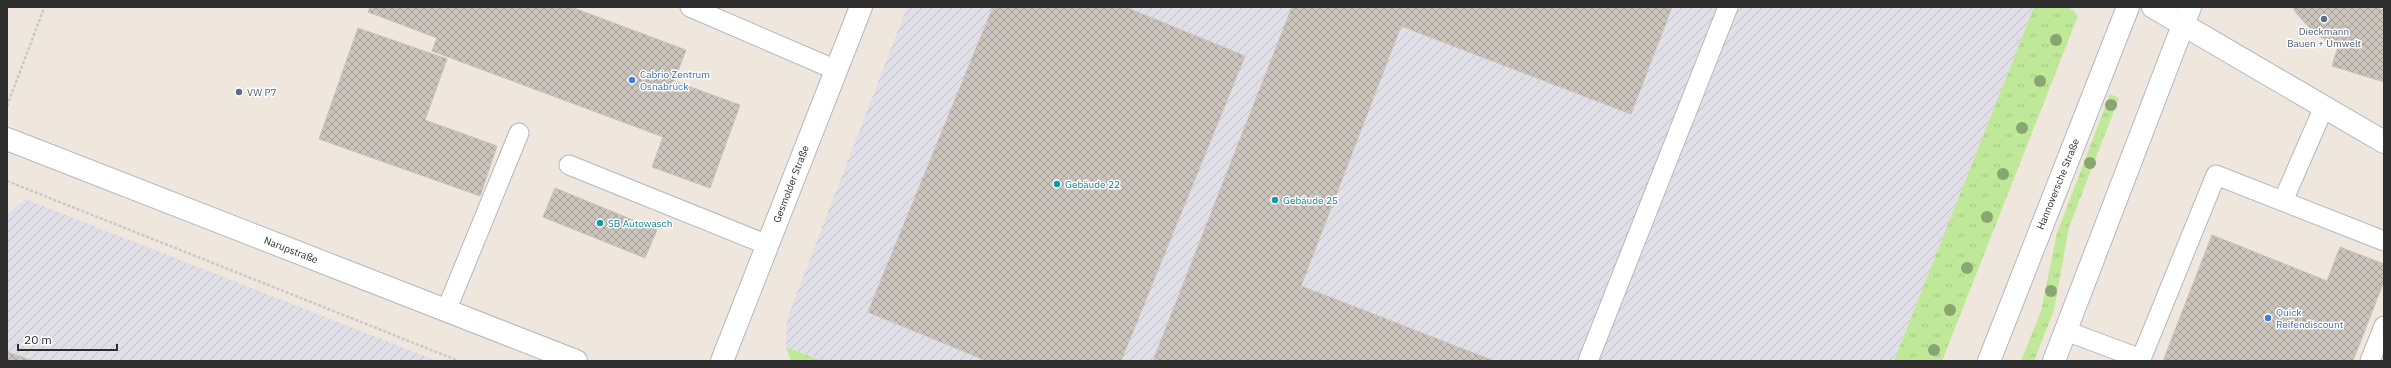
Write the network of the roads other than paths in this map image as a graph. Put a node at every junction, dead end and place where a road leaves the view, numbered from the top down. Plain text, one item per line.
1 (690, 7) edge
2 (861, 7) edge
3 (1728, 7) edge
4 (2128, 7) edge
5 (2152, 7) edge
6 (2186, 16) edge
7 (836, 70) junction
8 (2324, 107) junction
9 (519, 133) dead end
10 (7, 139) edge
11 (2384, 142) edge
12 (569, 165) dead end
13 (2282, 201) junction
14 (2384, 241) edge
15 (768, 245) junction
16 (446, 310) junction
17 (2384, 326) edge
18 (2066, 331) junction
19 (2141, 360) edge
20 (576, 361) edge
21 (722, 361) edge
22 (1588, 361) edge
23 (1989, 361) edge
24 (2054, 361) edge
25 (2370, 361) edge

1 - 7 lane
2 - 7 street, Gesmolder Straße
3 - 22 lane
4 - 23 street, Hannoversche Straße
5 - 6 street
6 - 8 street
6 - 18 street
7 - 15 street, Gesmolder Straße
8 - 11 street
8 - 13 lane
9 - 16 lane
10 - 16 street, Narupstraße
12 - 15 lane
13 - 14 lane
13 - 19 lane
15 - 21 street, Gesmolder Straße
16 - 20 street, Narupstraße
17 - 25 lane
18 - 19 lane
18 - 24 street

